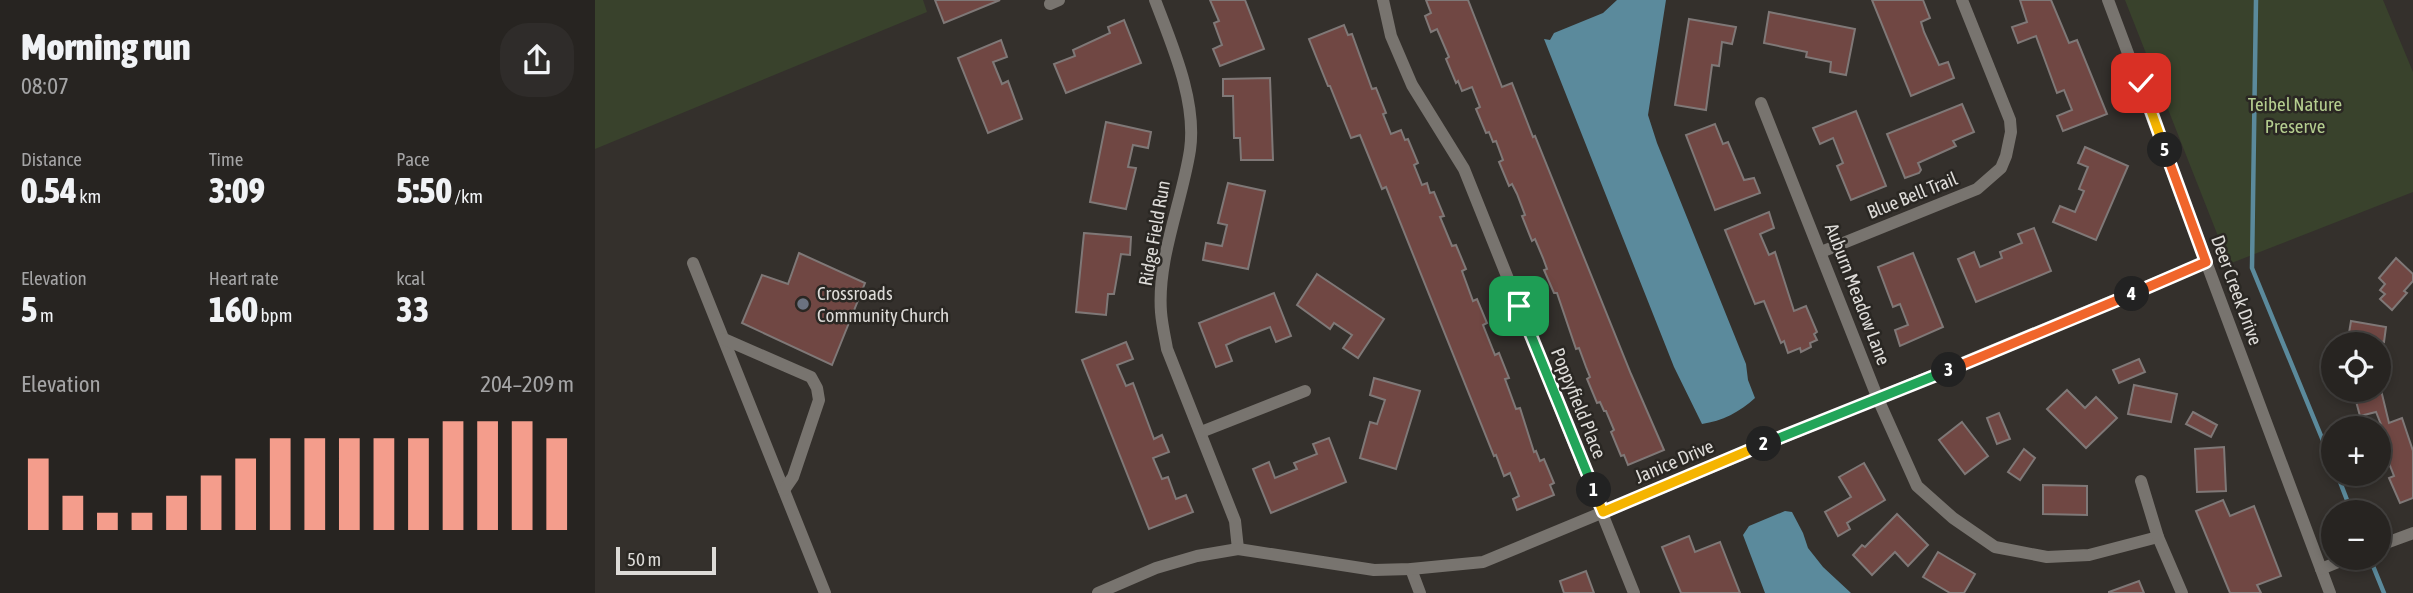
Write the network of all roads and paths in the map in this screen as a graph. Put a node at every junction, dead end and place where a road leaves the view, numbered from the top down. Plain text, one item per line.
1 (1155, 0) edge
2 (1383, 0) edge
3 (1962, 0) edge
4 (2108, 0) edge
5 (1761, 103) dead end
6 (1821, 252) junction
7 (2206, 262) junction
8 (693, 263) dead end
9 (723, 339) junction
10 (1305, 391) dead end
11 (1878, 399) junction
12 (1201, 432) junction
13 (2141, 481) dead end
14 (784, 490) junction
15 (1603, 512) junction
16 (2413, 533) edge
17 (2158, 537) junction
18 (2391, 541) edge
19 (1238, 549) junction
20 (1411, 569) junction
21 (2321, 569) edge
22 (2321, 570) edge
23 (825, 593) edge
24 (1098, 593) edge
25 (1420, 593) edge
26 (1634, 593) edge
27 (2182, 593) edge
28 (2330, 593) edge

1 - 12 street, Ridge Field Run
2 - 15 street, Poppyfield Place
3 - 6 street, Blue Bell Trail
4 - 7 street, Deer Creek Drive
5 - 6 street, Auburn Meadow Lane
6 - 11 street, Auburn Meadow Lane
7 - 11 street, Janice Drive
7 - 21 street, Deer Creek Drive
8 - 9 street
9 - 14 street
9 - 14 street
10 - 12 street
11 - 15 street, Janice Drive
11 - 17 street, Auburn Meadow Lane
12 - 19 street, Ridge Field Run
13 - 17 street
14 - 23 street
15 - 20 street, Janice Drive
15 - 26 street, Poppyfield Place
16 - 18 street
17 - 27 street
19 - 20 street, Janice Drive
19 - 24 street, Janice Drive
20 - 25 street
22 - 28 street, Deer Creek Drive

